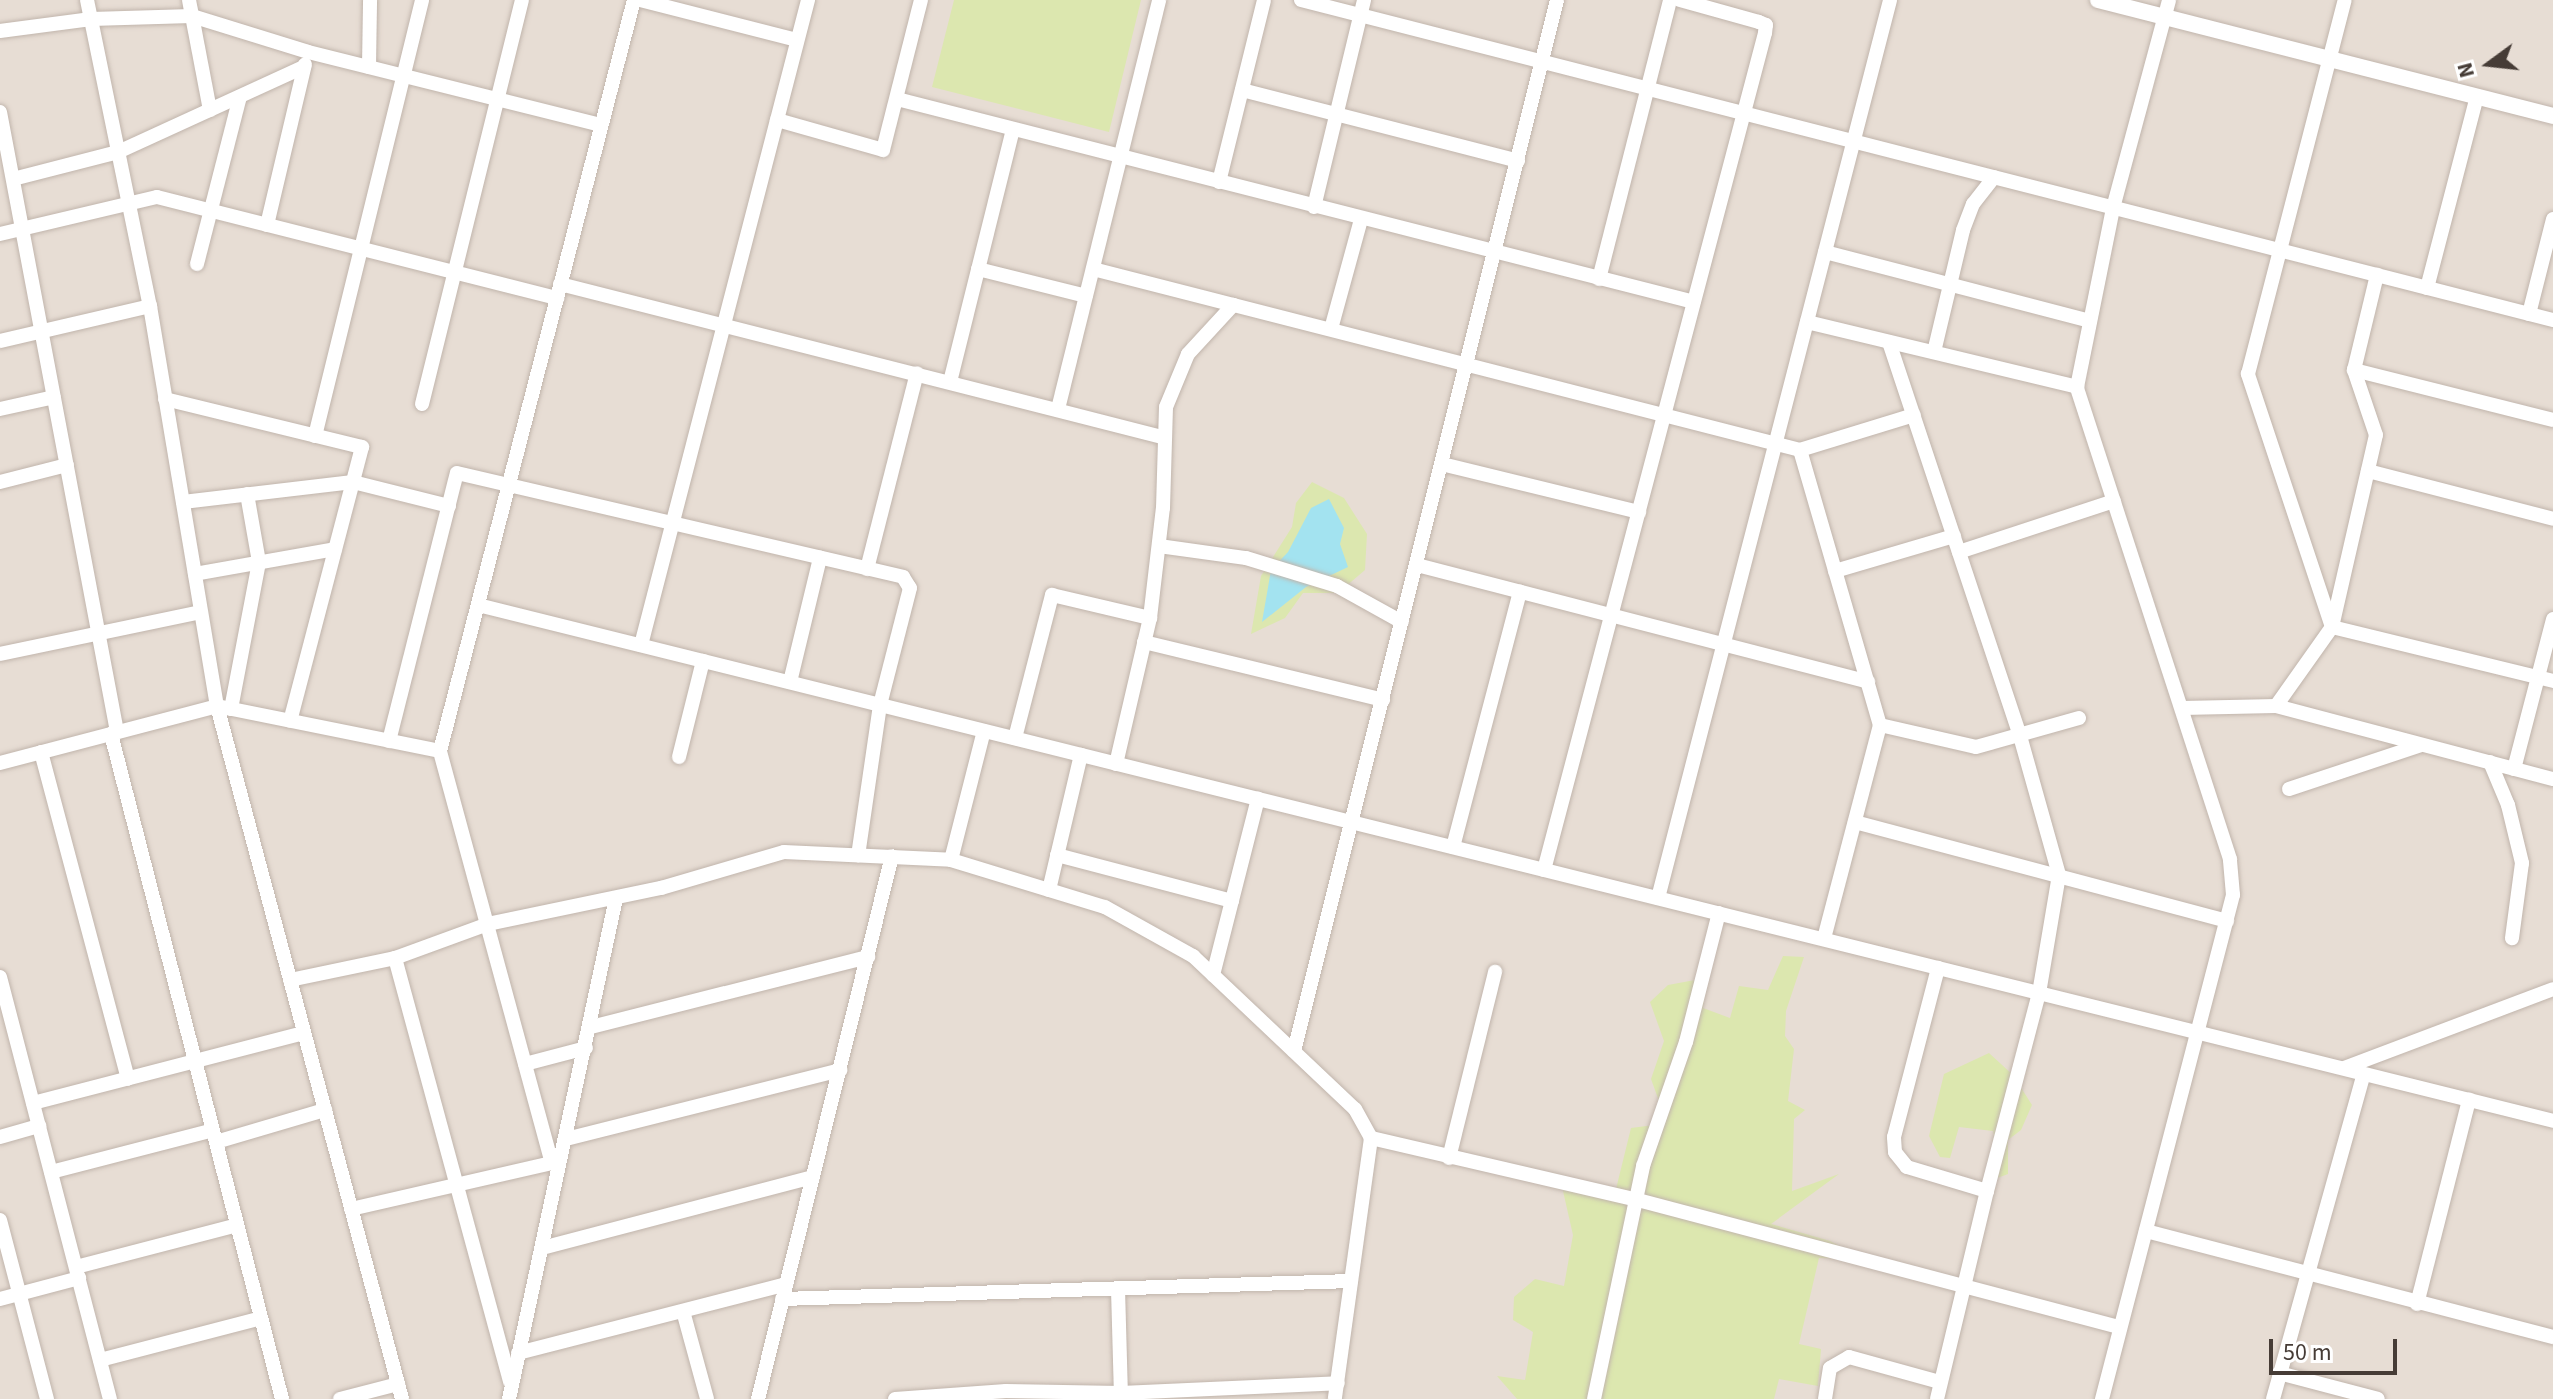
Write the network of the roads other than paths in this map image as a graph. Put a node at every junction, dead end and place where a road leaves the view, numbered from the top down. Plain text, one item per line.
1 (87, 0) edge
2 (189, 0) edge
3 (370, 0) edge
4 (422, 0) edge
5 (522, 0) edge
6 (634, 0) edge
7 (640, 0) edge
8 (808, 0) edge
9 (921, 0) edge
10 (1159, 0) edge
11 (1264, 0) edge
12 (1301, 0) edge
13 (1364, 0) edge
14 (1557, 0) edge
15 (1670, 0) edge
16 (1680, 0) edge
17 (1890, 0) edge
18 (2098, 0) edge
19 (2169, 0) edge
20 (2345, 0) edge
21 (1361, 15) junction
22 (192, 16) junction
23 (2165, 17) junction
24 (91, 19) junction
25 (0, 31) edge
26 (797, 40) junction
27 (308, 52) junction
28 (2330, 59) junction
29 (1543, 62) junction
30 (304, 67) junction
31 (369, 67) junction
32 (403, 76) junction
33 (1646, 88) junction
34 (1242, 90) junction
35 (2477, 96) junction
36 (240, 97) junction
37 (498, 99) junction
38 (897, 99) junction
39 (210, 110) junction
40 (0, 112) edge
41 (1744, 113) junction
42 (1336, 114) junction
43 (2553, 116) edge
44 (777, 120) junction
45 (601, 125) junction
46 (1013, 130) junction
47 (1853, 142) junction
48 (118, 152) junction
49 (1121, 158) junction
50 (1518, 161) junction
51 (1994, 177) junction
52 (13, 179) junction
53 (1219, 182) junction
54 (129, 204) junction
55 (1314, 207) junction
56 (2113, 208) junction
57 (211, 211) junction
58 (1361, 219) junction
59 (2553, 219) edge
60 (267, 225) junction
61 (22, 229) junction
62 (0, 234) edge
63 (361, 248) junction
64 (2280, 250) junction
65 (1825, 252) junction
66 (1496, 253) junction
67 (197, 264) dead end
68 (978, 269) junction
69 (1093, 269) junction
70 (454, 272) junction
71 (2377, 275) junction
72 (1599, 279) junction
73 (1950, 285) junction
74 (2427, 288) junction
75 (558, 291) junction
76 (1086, 296) junction
77 (1694, 302) junction
78 (1233, 305) junction
79 (150, 306) junction
80 (2529, 314) junction
81 (2553, 320) edge
82 (2089, 321) junction
83 (1807, 322) junction
84 (723, 326) junction
85 (1331, 329) junction
86 (42, 331) junction
87 (0, 341) edge
88 (1889, 342) junction
89 (1934, 352) junction
90 (1467, 364) junction
91 (2354, 370) junction
92 (917, 373) junction
93 (950, 382) junction
94 (2077, 387) junction
95 (54, 397) junction
96 (165, 399) junction
97 (422, 404) dead end
98 (0, 409) edge
99 (1058, 409) junction
100 (1665, 415) junction
101 (1914, 415) junction
102 (2553, 420) edge
103 (315, 436) junction
104 (1162, 437) junction
105 (1776, 443) junction
106 (1800, 450) junction
107 (1442, 464) junction
108 (67, 465) junction
109 (2368, 471) junction
110 (0, 482) edge
111 (353, 482) junction
112 (509, 485) junction
113 (247, 494) junction
114 (2114, 501) junction
115 (183, 502) junction
116 (449, 506) junction
117 (1639, 512) junction
118 (2553, 519) edge
119 (672, 523) junction
120 (1954, 536) junction
121 (1159, 546) junction
122 (335, 549) junction
123 (1959, 552) junction
124 (820, 558) junction
125 (259, 562) junction
126 (1417, 565) junction
127 (867, 569) junction
128 (1835, 571) junction
129 (195, 574) junction
130 (1520, 592) junction
131 (478, 605) junction
132 (201, 612) junction
133 (1611, 616) junction
134 (1150, 618) junction
135 (2553, 619) edge
136 (1402, 622) junction
137 (2332, 627) junction
138 (99, 634) junction
139 (1144, 642) junction
140 (641, 645) junction
141 (1724, 645) junction
142 (0, 654) edge
143 (703, 661) junction
144 (2546, 679) edge
145 (790, 682) junction
146 (1868, 682) junction
147 (1383, 700) junction
148 (880, 705) junction
149 (2276, 706) junction
150 (224, 708) junction
151 (2182, 708) junction
152 (2079, 718) dead end
153 (290, 721) junction
154 (1880, 725) junction
155 (984, 731) junction
156 (114, 733) junction
157 (2020, 736) junction
158 (1015, 738) junction
159 (389, 741) junction
160 (2422, 745) junction
161 (440, 751) junction
162 (41, 752) junction
163 (1081, 755) junction
164 (679, 757) dead end
165 (2490, 762) junction
166 (0, 763) edge
167 (1116, 764) junction
168 (2514, 769) junction
169 (2553, 779) edge
170 (2289, 789) dead end
171 (1258, 799) junction
172 (1352, 822) junction
173 (1855, 822) junction
174 (1453, 847) junction
175 (858, 855) junction
176 (1057, 855) junction
177 (892, 856) junction
178 (951, 860) junction
179 (1544, 870) junction
180 (2059, 875) junction
181 (1049, 890) junction
182 (616, 898) junction
183 (1658, 898) junction
184 (1232, 901) junction
185 (1719, 913) junction
186 (2227, 921) junction
187 (488, 924) junction
188 (2512, 938) dead end
189 (1824, 939) junction
190 (868, 957) junction
191 (395, 958) junction
192 (1938, 968) junction
193 (1495, 972) dead end
194 (1213, 975) junction
195 (0, 977) edge
196 (290, 980) junction
197 (2553, 989) edge
198 (2039, 993) junction
199 (591, 1027) junction
200 (2198, 1032) junction
201 (304, 1033) junction
202 (586, 1048) junction
203 (1294, 1051) junction
204 (195, 1061) junction
205 (525, 1064) junction
206 (2342, 1068) junction
207 (840, 1070) junction
208 (2364, 1074) junction
209 (128, 1079) junction
210 (2469, 1100) junction
211 (33, 1103) junction
212 (325, 1110) junction
213 (2553, 1121) edge
214 (39, 1126) junction
215 (214, 1136) junction
216 (0, 1137) edge
217 (1371, 1138) junction
218 (566, 1139) junction
219 (1449, 1158) junction
220 (556, 1162) junction
221 (51, 1172) junction
222 (813, 1177) junction
223 (457, 1183) junction
224 (1987, 1191) junction
225 (1638, 1200) junction
226 (351, 1209) junction
227 (0, 1220) edge
228 (237, 1225) junction
229 (2146, 1231) junction
230 (542, 1248) junction
231 (2305, 1271) junction
232 (78, 1272) junction
233 (1351, 1281) junction
234 (786, 1284) junction
235 (1963, 1285) junction
236 (1118, 1289) junction
237 (19, 1294) junction
238 (0, 1299) edge
239 (782, 1299) junction
240 (2417, 1304) junction
241 (683, 1311) junction
242 (261, 1318) junction
243 (2120, 1327) junction
244 (2553, 1337) edge
245 (518, 1353) junction
246 (100, 1360) junction
247 (2279, 1373) junction
248 (1940, 1382) junction
249 (1338, 1383) junction
250 (400, 1392) edge
251 (510, 1392) edge
252 (1205, 1394) edge
253 (1006, 1395) edge
254 (1121, 1396) edge
255 (47, 1399) edge
256 (110, 1399) edge
257 (282, 1399) edge
258 (340, 1399) edge
259 (707, 1399) edge
260 (758, 1399) edge
261 (895, 1399) edge
262 (1335, 1399) edge
263 (1594, 1399) edge
264 (1825, 1399) edge
265 (1937, 1399) edge
266 (2102, 1399) edge
267 (2273, 1399) edge
268 (2378, 1399) edge

1 - 24 street
2 - 22 street
3 - 31 street
4 - 32 street
5 - 37 street
6 - 45 street
7 - 26 street
8 - 26 street
9 - 38 street
10 - 49 street
11 - 34 street
12 - 21 street
13 - 21 street
14 - 29 street
15 - 33 street
16 - 41 street
17 - 47 street
18 - 23 street
19 - 23 street
20 - 28 street
21 - 29 street
21 - 42 street
22 - 24 street
22 - 27 street
22 - 39 street
23 - 28 street
23 - 56 street
24 - 25 street
24 - 48 street
26 - 44 street
27 - 30 street
27 - 31 street
28 - 35 street
28 - 64 street
29 - 33 street
29 - 50 street
30 - 36 street
30 - 60 street
31 - 32 street
32 - 37 street
32 - 63 street
33 - 41 street
33 - 72 street
34 - 42 street
34 - 53 street
35 - 43 street
35 - 74 street
36 - 39 street
36 - 57 street
37 - 45 street
37 - 70 street
38 - 44 street
38 - 46 street
39 - 48 street
40 - 52 street
41 - 47 street
41 - 77 street
42 - 50 street
42 - 55 street
44 - 84 street
45 - 75 street
46 - 49 street
46 - 68 street
47 - 51 street
47 - 65 street
48 - 52 street
48 - 54 street
49 - 53 street
49 - 69 street
50 - 66 street
51 - 56 street
51 - 73 street
52 - 61 street
53 - 55 street
54 - 57 street
54 - 61 street
54 - 79 street
55 - 58 street
56 - 64 street
56 - 82 street
57 - 60 street
57 - 67 street
58 - 66 street
58 - 85 street
59 - 80 street
60 - 63 street
61 - 62 street
61 - 86 street
63 - 70 street
63 - 103 street
64 - 71 street
64 - 137 street
65 - 73 street
65 - 83 street
66 - 72 street
66 - 90 street
68 - 76 street
68 - 93 street
69 - 76 street
69 - 78 street
70 - 75 street
70 - 97 street
71 - 74 street
71 - 91 street
72 - 77 street
73 - 82 street
73 - 89 street
74 - 80 street
75 - 84 street
75 - 112 street
76 - 99 street
77 - 100 street
78 - 85 street
78 - 104 street
79 - 86 street
79 - 96 street
80 - 81 street
82 - 94 street
83 - 88 street
83 - 105 street
84 - 92 street
84 - 119 street
85 - 90 street
86 - 87 street
86 - 95 street
88 - 89 street
88 - 101 street
89 - 94 street
90 - 100 street
90 - 107 street
91 - 102 street
91 - 109 street
92 - 93 street
92 - 127 street
93 - 99 street
94 - 114 street
95 - 98 street
95 - 108 street
96 - 103 street
96 - 115 street
99 - 104 street
100 - 105 street
100 - 117 street
101 - 106 street
101 - 120 street
103 - 111 street
104 - 121 street
105 - 106 street
105 - 141 street
106 - 128 street
107 - 117 street
107 - 126 street
108 - 110 street
108 - 138 street
109 - 118 street
109 - 137 street
111 - 113 street
111 - 116 street
111 - 122 street
112 - 116 street
112 - 119 street
112 - 131 street
113 - 115 street
113 - 125 street
114 - 123 street
114 - 151 street
115 - 129 street
116 - 159 street
117 - 133 street
119 - 124 street
119 - 140 street
120 - 123 street
120 - 128 street
121 - 134 street
121 - 136 street
122 - 125 street
122 - 153 street
123 - 157 street
124 - 127 street
124 - 145 street
125 - 129 street
125 - 150 street
126 - 130 street
126 - 136 street
127 - 148 street
128 - 146 street
129 - 132 street
130 - 133 street
130 - 174 street
131 - 140 street
131 - 161 street
132 - 138 street
132 - 150 street
133 - 141 street
133 - 179 street
134 - 139 street
134 - 158 street
135 - 144 street
136 - 147 street
137 - 144 street
137 - 149 street
138 - 142 street
138 - 156 street
139 - 147 street
139 - 167 street
140 - 143 street
141 - 146 street
141 - 183 street
143 - 145 street
143 - 164 street
144 - 168 street
145 - 148 street
146 - 154 street
147 - 172 street
148 - 155 street
148 - 175 street
149 - 151 street
149 - 160 street
150 - 153 street
150 - 156 street
150 - 196 street
151 - 186 street
152 - 157 street
153 - 159 street
154 - 157 street
154 - 173 street
155 - 158 street
155 - 178 street
156 - 162 street
156 - 204 street
157 - 180 street
158 - 163 street
159 - 161 street
160 - 165 street
160 - 170 street
161 - 187 street
162 - 166 street
162 - 209 street
163 - 167 street
163 - 176 street
165 - 168 street
165 - 188 street
167 - 171 street
168 - 169 street
171 - 172 street
171 - 184 street
172 - 174 street
172 - 203 street
173 - 180 street
173 - 189 street
174 - 179 street
175 - 177 street
175 - 182 street
176 - 181 street
176 - 184 street
177 - 178 street
177 - 190 street
178 - 181 street
179 - 183 street
180 - 186 street
180 - 198 street
181 - 194 street
182 - 187 street
182 - 199 street
183 - 185 street
184 - 194 street
185 - 189 street
185 - 225 street
186 - 200 street
187 - 191 street
187 - 205 street
189 - 192 street
190 - 199 street
190 - 207 street
191 - 196 street
191 - 223 street
192 - 198 street
192 - 224 street
193 - 219 street
194 - 203 street
195 - 211 street
196 - 201 street
197 - 206 street
198 - 200 street
198 - 224 street
199 - 202 street
200 - 206 street
200 - 229 street
201 - 204 street
201 - 212 street
202 - 205 street
202 - 218 street
203 - 217 street
204 - 209 street
204 - 215 street
205 - 220 street
206 - 208 street
207 - 218 street
207 - 222 street
208 - 210 street
208 - 231 street
209 - 211 street
210 - 213 street
210 - 240 street
211 - 214 street
212 - 215 street
212 - 226 street
214 - 216 street
214 - 221 street
215 - 221 street
215 - 228 street
217 - 219 street
217 - 233 street
218 - 220 street
219 - 225 street
220 - 223 street
220 - 230 street
221 - 232 street
222 - 230 street
222 - 234 street
223 - 226 street
223 - 251 street
224 - 235 street
225 - 235 street
225 - 263 street
226 - 250 street
227 - 237 street
228 - 232 street
228 - 242 street
229 - 231 street
229 - 243 street
230 - 245 street
231 - 240 street
231 - 247 street
232 - 237 street
232 - 246 street
233 - 236 street
233 - 249 street
234 - 239 street
234 - 241 street
235 - 243 street
235 - 248 street
236 - 239 street
236 - 254 street
237 - 238 street
237 - 255 street
239 - 260 street
240 - 244 street
241 - 245 street
241 - 259 street
242 - 246 street
242 - 257 street
243 - 266 street
245 - 251 street
246 - 256 street
247 - 267 street
247 - 268 street
248 - 264 street
248 - 265 street
249 - 252 street
249 - 262 street
250 - 258 street
252 - 254 street
253 - 254 street
253 - 261 street

